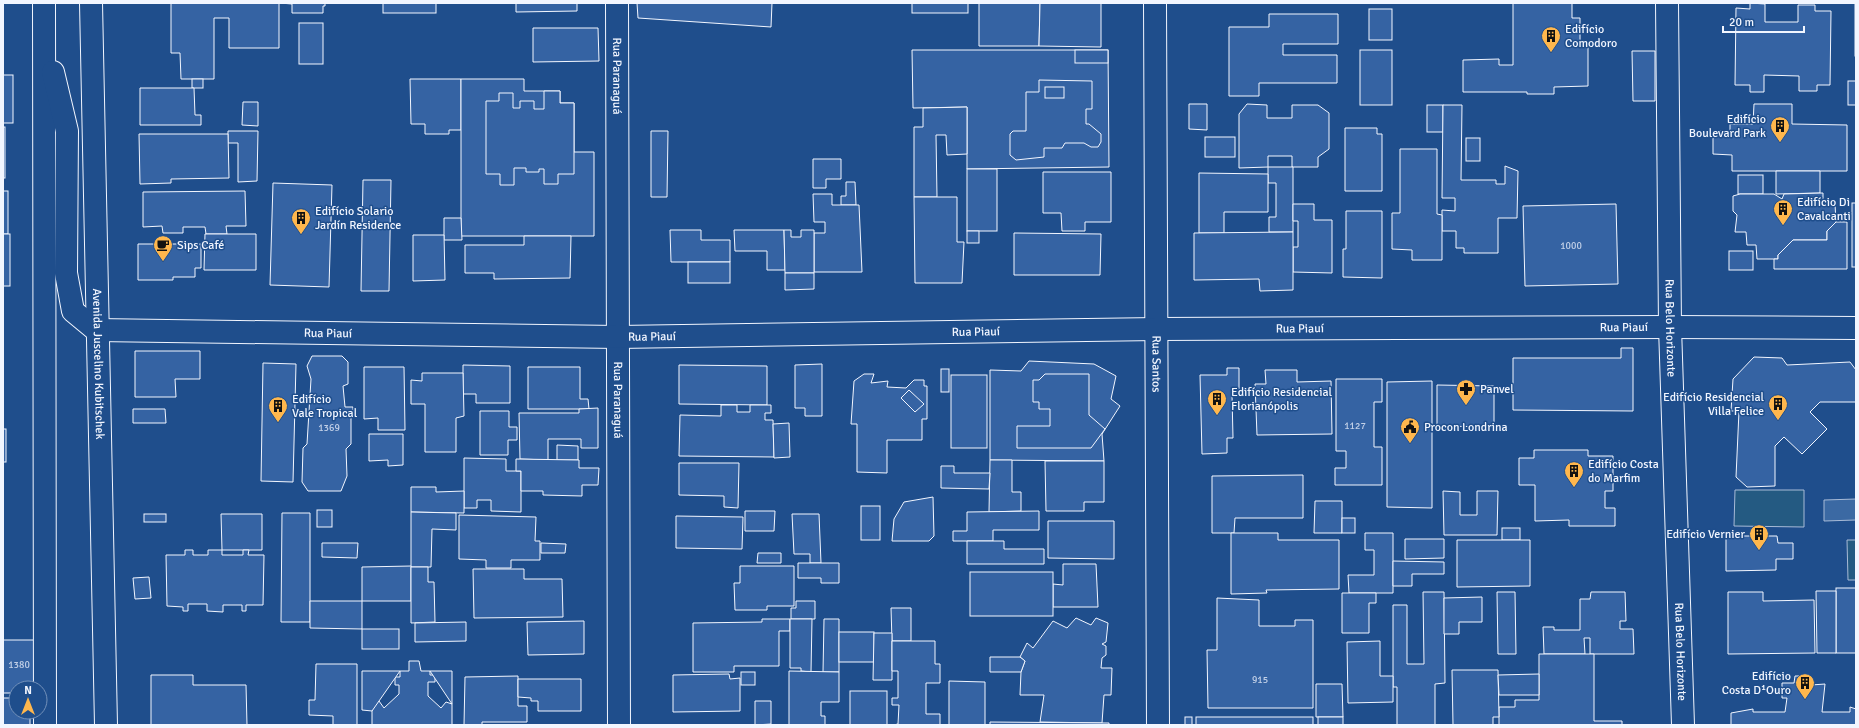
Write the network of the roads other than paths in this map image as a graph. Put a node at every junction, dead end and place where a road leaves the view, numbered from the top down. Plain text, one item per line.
1 (44, 3) edge
2 (91, 3) edge
3 (617, 3) edge
4 (1155, 3) edge
5 (1667, 3) edge
6 (44, 33) junction
7 (1670, 327) junction
8 (1856, 328) edge
9 (1157, 329) junction
10 (96, 330) junction
11 (618, 337) junction
12 (45, 725) edge
13 (106, 725) edge
14 (619, 725) edge
15 (1158, 725) edge
16 (1683, 725) edge

1 - 6 street
2 - 10 street, Avenida Juscelino Kubitschek
3 - 11 street, Rua Paranaguá
4 - 9 street, Rua Santos
5 - 7 street, Rua Belo Horizonte
6 - 10 street
6 - 12 street
7 - 8 street, Rua Piauí
7 - 9 street, Rua Piauí
7 - 16 street, Rua Belo Horizonte
9 - 11 street, Rua Piauí
9 - 15 street, Rua Santos
10 - 11 street, Rua Piauí
10 - 13 street, Avenida Juscelino Kubitschek
11 - 14 street, Rua Paranaguá

